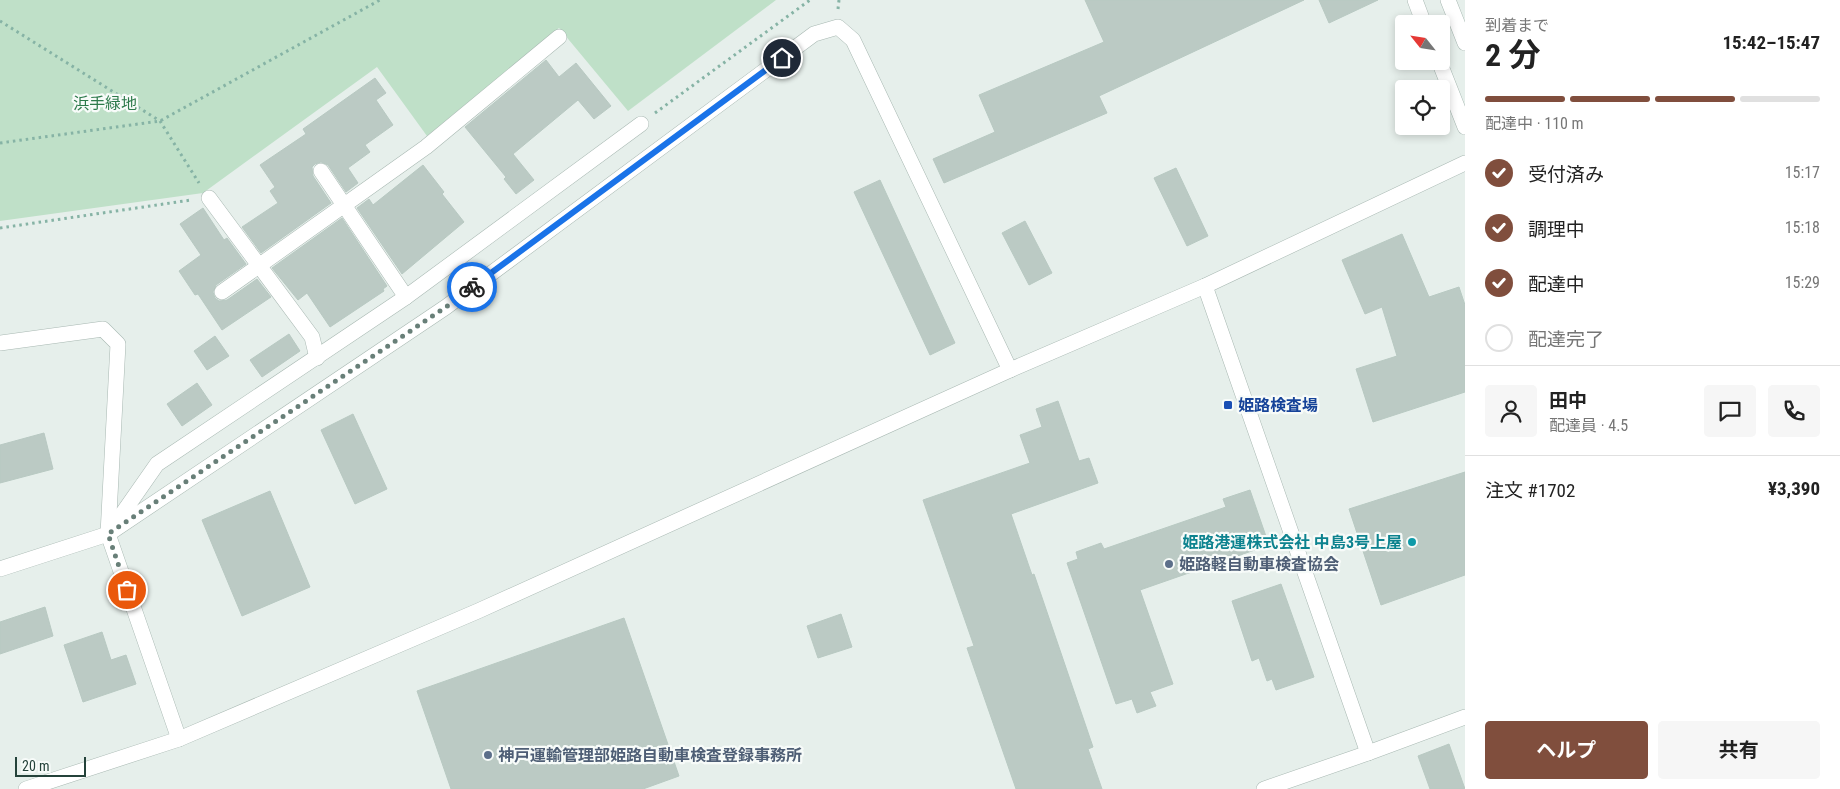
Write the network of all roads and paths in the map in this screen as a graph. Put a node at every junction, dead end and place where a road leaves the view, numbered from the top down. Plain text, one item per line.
1 (380, 0) edge
2 (810, 0) edge
3 (1415, 0) edge
4 (1448, 0) edge
5 (1421, 15) edge
6 (0, 21) edge
7 (559, 37) dead end
8 (1465, 43) edge
9 (1443, 70) edge
10 (160, 121) junction
11 (640, 124) joint
12 (1465, 127) edge
13 (0, 144) edge
14 (1465, 163) edge
15 (321, 171) dead end
16 (209, 198) junction
17 (345, 205) junction
18 (0, 228) edge
19 (259, 267) junction
20 (1205, 286) junction
21 (222, 292) dead end
22 (406, 297) junction
23 (0, 343) edge
24 (317, 358) junction
25 (1010, 370) junction
26 (108, 534) junction
27 (0, 569) edge
28 (1465, 717) edge
29 (179, 739) junction
30 (1368, 753) junction
31 (26, 789) edge
32 (1264, 789) edge

1 - 10 path
2 - 11 path
3 - 5 street
4 - 8 street
6 - 10 path
7 - 17 street
9 - 12 street
10 - 13 path
10 - 16 path
11 - 22 street
14 - 20 street
15 - 17 street
16 - 18 path
16 - 19 street
17 - 19 street
17 - 22 street
19 - 21 street
19 - 24 street
20 - 25 street
20 - 30 street
22 - 24 street
23 - 26 street
24 - 26 street
25 - 26 street
25 - 29 street
26 - 27 street
26 - 29 street
28 - 30 street
29 - 31 street
30 - 32 street

